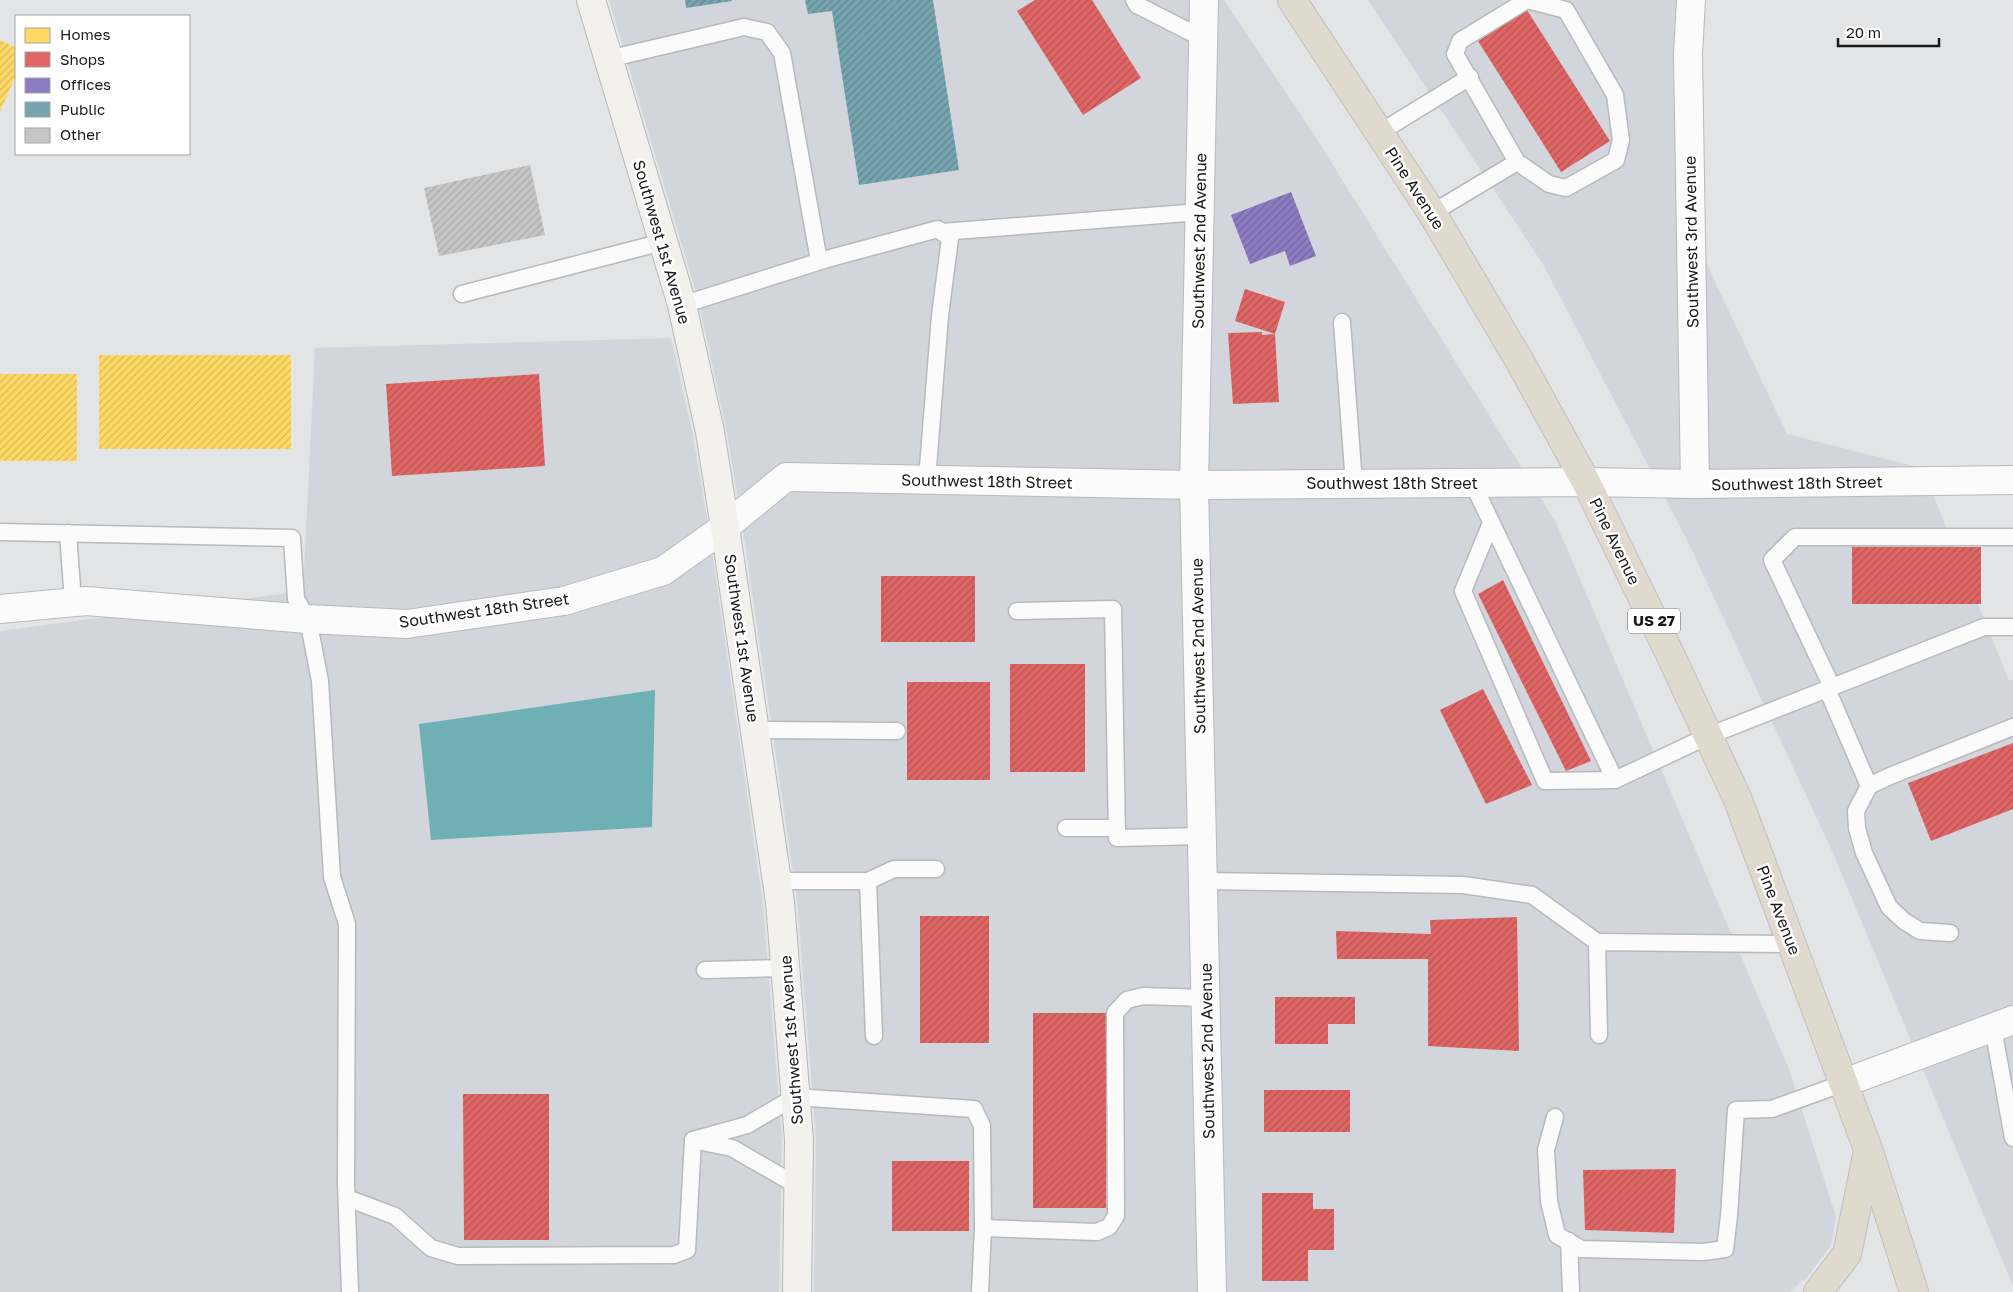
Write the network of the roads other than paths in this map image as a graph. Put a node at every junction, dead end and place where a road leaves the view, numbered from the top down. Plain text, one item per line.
1 (591, 0) edge
2 (1134, 0) edge
3 (1204, 0) edge
4 (1292, 0) edge
5 (1691, 0) edge
6 (1204, 39) junction
7 (608, 59) junction
8 (1470, 77) junction
9 (1379, 133) junction
10 (1517, 162) junction
11 (1200, 212) junction
12 (1432, 213) junction
13 (942, 232) junction
14 (663, 242) junction
15 (819, 261) junction
16 (462, 294) dead end
17 (682, 306) junction
18 (1342, 322) dead end
19 (927, 480) junction
20 (2013, 480) edge
21 (1472, 482) junction
22 (1586, 482) junction
23 (1354, 484) junction
24 (1695, 484) junction
25 (1194, 485) junction
26 (1491, 523) junction
27 (725, 527) junction
28 (0, 532) edge
29 (68, 533) junction
30 (2013, 537) edge
31 (73, 602) junction
32 (0, 609) edge
33 (1017, 611) dead end
34 (308, 619) junction
35 (2013, 627) edge
36 (1829, 688) junction
37 (2013, 727) edge
38 (755, 730) junction
39 (897, 731) dead end
40 (1708, 736) junction
41 (1615, 780) junction
42 (1869, 786) junction
43 (1066, 828) dead end
44 (1117, 828) junction
45 (1202, 836) junction
46 (936, 869) dead end
47 (777, 881) junction
48 (868, 881) junction
49 (1203, 881) junction
50 (1950, 933) dead end
51 (1597, 942) junction
52 (1792, 944) junction
53 (786, 968) junction
54 (705, 970) dead end
55 (1206, 998) junction
56 (2003, 1024) edge
57 (1599, 1035) dead end
58 (874, 1036) dead end
59 (1844, 1083) junction
60 (795, 1097) junction
61 (1555, 1117) dead end
62 (2013, 1138) edge
63 (692, 1140) junction
64 (1868, 1149) junction
65 (798, 1186) junction
66 (346, 1198) junction
67 (983, 1228) junction
68 (1569, 1241) junction
69 (350, 1292) edge
70 (797, 1292) edge
71 (980, 1292) edge
72 (1212, 1292) edge
73 (1571, 1292) edge
74 (1818, 1292) edge
75 (1914, 1292) edge

1 - 7 street, Southwest 1st Avenue
2 - 6 lane
3 - 6 street, Southwest 2nd Avenue
4 - 9 highway, Pine Avenue / US 27
5 - 24 street, Southwest 3rd Avenue
6 - 11 street, Southwest 2nd Avenue
7 - 14 street, Southwest 1st Avenue
7 - 15 lane
8 - 9 lane
8 - 10 lane
8 - 10 lane
9 - 12 highway, Pine Avenue / US 27
10 - 12 lane
11 - 13 lane
11 - 25 street, Southwest 2nd Avenue
12 - 22 highway, Pine Avenue / US 27
13 - 15 lane
13 - 19 lane
14 - 16 lane
14 - 17 street, Southwest 1st Avenue
15 - 17 lane
17 - 27 street, Southwest 1st Avenue
18 - 23 lane
19 - 25 street, Southwest 18th Street
19 - 27 street, Southwest 18th Street
20 - 24 street, Southwest 18th Street
21 - 22 street, Southwest 18th Street
21 - 23 street, Southwest 18th Street
21 - 26 lane
22 - 24 street, Southwest 18th Street
22 - 40 highway, Pine Avenue / US 27
23 - 25 street, Southwest 18th Street
25 - 45 street, Southwest 2nd Avenue
26 - 41 lane
26 - 41 lane
27 - 34 street, Southwest 18th Street
27 - 38 street, Southwest 1st Avenue
28 - 29 lane
29 - 31 lane
29 - 34 lane
30 - 36 lane
31 - 32 street, Southwest 18th Street
31 - 34 street, Southwest 18th Street
33 - 44 lane
34 - 66 lane
35 - 36 lane
36 - 40 lane
36 - 42 lane
37 - 42 lane
38 - 39 lane
38 - 47 street, Southwest 1st Avenue
40 - 41 lane
40 - 52 highway, Pine Avenue / US 27
42 - 50 lane
43 - 44 lane
44 - 45 lane
45 - 49 street, Southwest 2nd Avenue
46 - 48 lane
47 - 48 lane
47 - 53 street, Southwest 1st Avenue
48 - 58 lane
49 - 51 lane
49 - 55 street, Southwest 2nd Avenue
51 - 52 lane
51 - 57 lane
52 - 59 highway, Pine Avenue / US 27
53 - 54 lane
53 - 60 street, Southwest 1st Avenue
55 - 67 lane
55 - 72 street, Southwest 2nd Avenue
56 - 59 street
56 - 62 lane
59 - 64 highway, Pine Avenue / US 27
59 - 68 lane
60 - 63 lane
60 - 65 street, Southwest 1st Avenue
60 - 67 lane
61 - 68 lane
63 - 65 lane
63 - 66 lane
64 - 74 highway
64 - 75 highway, Pine Avenue / US 27
65 - 70 street, Southwest 1st Avenue
66 - 69 lane
67 - 71 lane
68 - 73 lane

